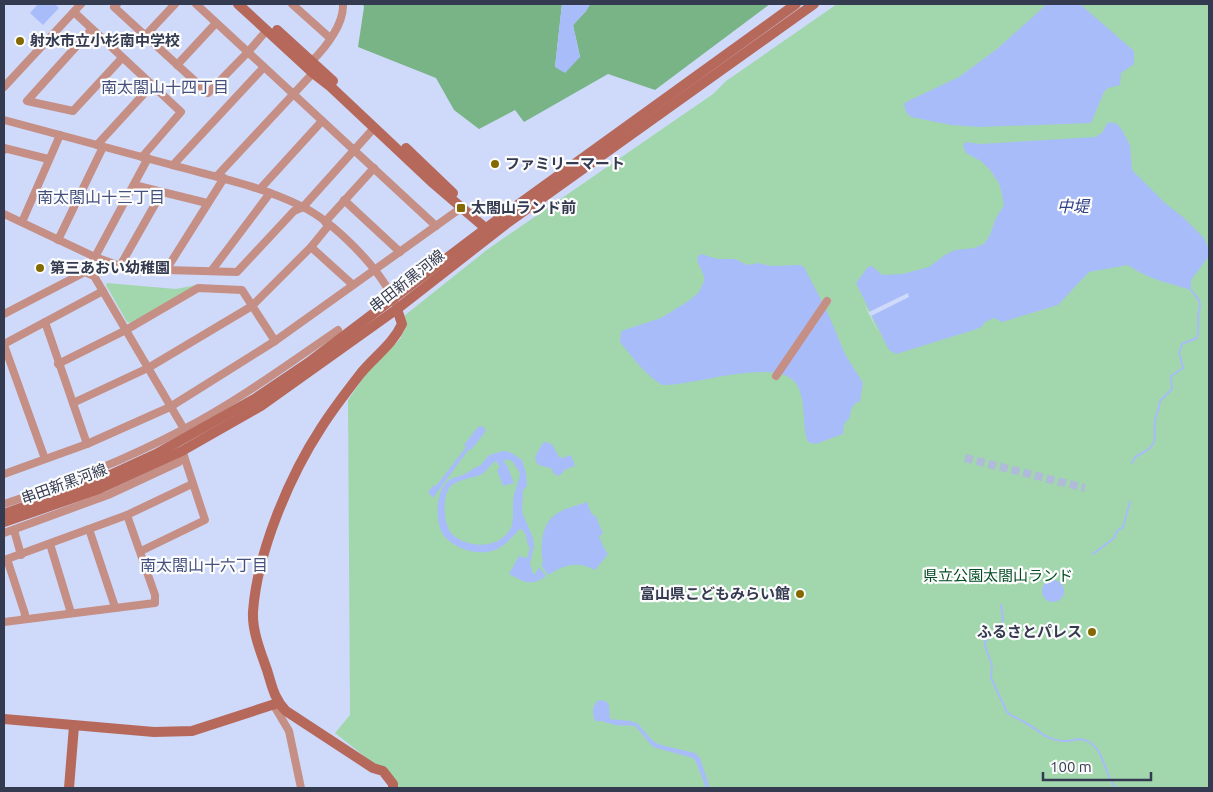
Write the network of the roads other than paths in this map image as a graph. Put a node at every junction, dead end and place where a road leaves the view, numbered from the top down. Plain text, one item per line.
1 (81, 4) edge
2 (117, 4) edge
3 (175, 4) edge
4 (196, 4) edge
5 (238, 4) edge
6 (248, 4) edge
7 (292, 4) edge
8 (343, 4) edge
9 (796, 4) edge
10 (815, 4) edge
11 (74, 12) junction
12 (216, 23) junction
13 (92, 29) junction
14 (266, 30) junction
15 (145, 36) junction
16 (330, 38) junction
17 (248, 52) junction
18 (122, 58) junction
19 (312, 61) junction
20 (177, 65) junction
21 (264, 67) junction
22 (313, 73) junction
23 (152, 86) junction
24 (4, 87) edge
25 (294, 93) junction
26 (4, 120) edge
27 (322, 121) junction
28 (374, 128) junction
29 (60, 135) junction
30 (395, 143) junction
31 (100, 146) junction
32 (354, 149) junction
33 (4, 150) edge
34 (145, 157) junction
35 (48, 159) junction
36 (173, 165) junction
37 (374, 168) junction
38 (220, 177) junction
39 (134, 184) junction
40 (260, 189) junction
41 (162, 192) junction
42 (270, 193) junction
43 (344, 200) junction
44 (207, 203) junction
45 (303, 207) junction
46 (461, 208) junction
47 (4, 214) edge
48 (22, 222) junction
49 (327, 224) junction
50 (436, 226) junction
51 (492, 229) junction
52 (58, 240) junction
53 (311, 247) junction
54 (400, 252) junction
55 (95, 257) junction
56 (120, 266) junction
57 (166, 270) junction
58 (212, 270) junction
59 (375, 270) junction
60 (353, 285) junction
61 (103, 291) junction
62 (393, 298) junction
63 (827, 301) dead end
64 (252, 306) junction
65 (397, 309) junction
66 (4, 314) edge
67 (45, 322) junction
68 (126, 330) junction
69 (338, 330) dead end
70 (275, 341) junction
71 (4, 344) edge
72 (58, 364) junction
73 (148, 368) junction
74 (776, 376) dead end
75 (74, 403) junction
76 (170, 407) junction
77 (184, 429) junction
78 (87, 444) junction
79 (183, 453) junction
80 (45, 459) junction
81 (4, 474) edge
82 (192, 484) junction
83 (4, 504) edge
84 (4, 514) edge
85 (127, 515) junction
86 (4, 522) edge
87 (14, 530) junction
88 (89, 530) junction
89 (4, 533) edge
90 (50, 544) junction
91 (141, 551) junction
92 (21, 555) junction
93 (115, 607) junction
94 (71, 613) junction
95 (24, 619) junction
96 (4, 622) edge
97 (276, 704) junction
98 (4, 719) edge
99 (74, 726) junction
100 (69, 788) edge
101 (301, 788) edge
102 (393, 788) edge

1 - 11 street
2 - 15 street
3 - 15 street
4 - 12 street
5 - 14 main road
6 - 19 main road
7 - 16 street
8 - 16 street
9 - 51 main road, 串田新黒河線
10 - 51 main road, 串田新黒河線
11 - 13 street
11 - 24 street
12 - 17 street
12 - 20 street
13 - 18 street
13 - 18 street
14 - 17 street
14 - 22 main road
15 - 20 street
16 - 19 street
17 - 20 street
17 - 21 street
18 - 23 street
19 - 30 main road
21 - 25 street
21 - 36 street
22 - 25 street
22 - 28 main road
23 - 31 street
23 - 34 street
25 - 27 street
25 - 38 street
26 - 29 street
27 - 32 street
27 - 40 street
28 - 30 main road
28 - 32 street
29 - 31 street
29 - 35 street
30 - 46 main road
30 - 51 main road
31 - 34 street
31 - 52 street
32 - 37 street
32 - 45 street
33 - 35 street
34 - 36 street
34 - 39 street
35 - 48 street
36 - 38 street
37 - 43 street
37 - 50 street
38 - 40 street
38 - 44 street
39 - 41 street
39 - 55 street
40 - 42 street
41 - 44 street
41 - 56 street
42 - 45 street
42 - 58 street
43 - 49 street
43 - 54 street
44 - 57 street
45 - 49 street
45 - 58 street
46 - 50 street
46 - 51 main road
47 - 48 street
48 - 52 street
49 - 53 street
49 - 59 street
50 - 54 street
51 - 62 main road, 串田新黒河線
51 - 65 main road, 串田新黒河線
52 - 55 street
53 - 60 street
53 - 64 street
54 - 59 street
55 - 56 street
56 - 57 street
57 - 58 street
59 - 60 street
59 - 62 street
60 - 70 street
61 - 66 street
61 - 67 street
61 - 68 street
62 - 65 street
62 - 84 main road, 串田新黒河線
63 - 74 street
64 - 68 street
64 - 70 street
64 - 73 street
65 - 79 main road, 串田新黒河線
65 - 97 main road
67 - 71 street
67 - 72 street
68 - 72 street
68 - 73 street
69 - 77 street
70 - 76 street
71 - 80 street
72 - 75 street
73 - 75 street
73 - 76 street
75 - 78 street
76 - 77 street
76 - 78 street
77 - 83 street
78 - 80 street
79 - 82 street
79 - 86 main road, 串田新黒河線
79 - 87 street
80 - 81 street
82 - 85 street
82 - 91 street
85 - 88 street
85 - 91 street
87 - 89 street
87 - 92 street
88 - 90 street
88 - 93 street
90 - 92 street
90 - 94 street
91 - 93 street
92 - 95 street
93 - 94 street
94 - 95 street
95 - 96 street
97 - 99 main road
97 - 101 street
97 - 102 main road
98 - 99 main road
99 - 100 main road

